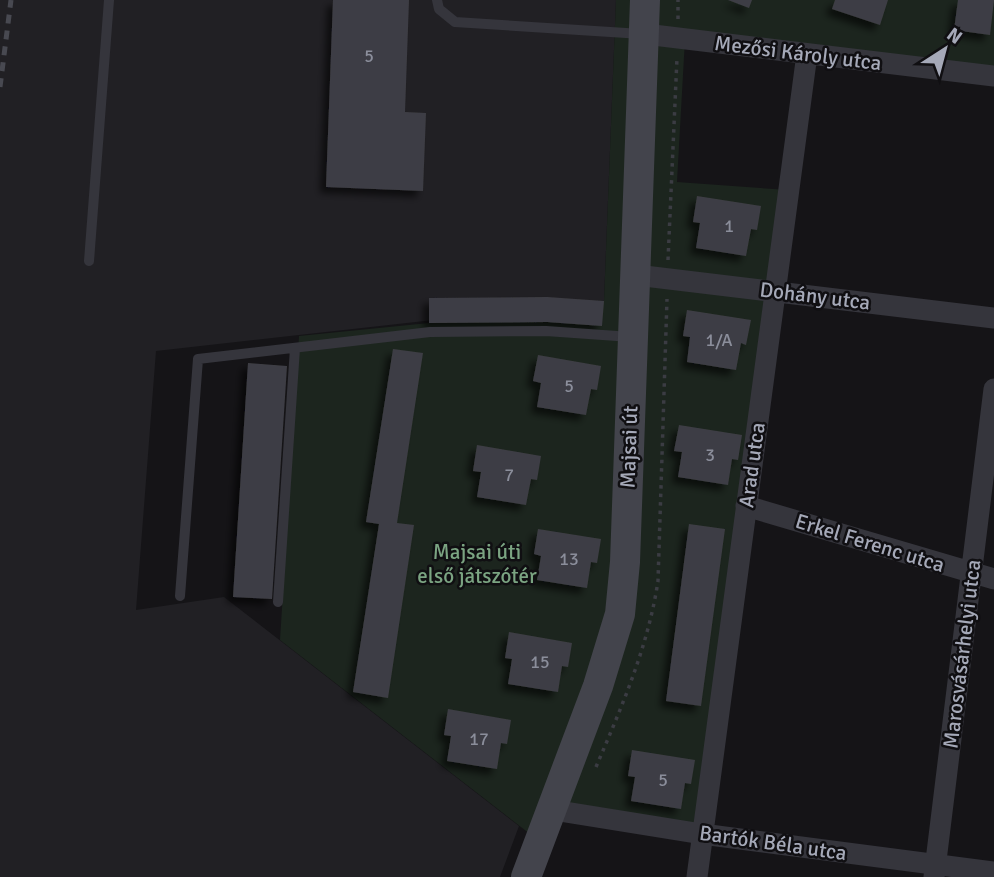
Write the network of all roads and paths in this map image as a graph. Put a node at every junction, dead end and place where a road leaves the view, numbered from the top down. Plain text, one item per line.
1 (109, 0) edge
2 (437, 0) edge
3 (645, 0) edge
4 (678, 0) edge
5 (645, 34) junction
6 (677, 38) junction
7 (807, 54) junction
8 (994, 76) edge
9 (89, 261) dead end
10 (636, 275) junction
11 (667, 279) junction
12 (775, 292) junction
13 (994, 318) edge
14 (634, 337) junction
15 (295, 348) junction
16 (994, 388) edge
17 (746, 506) junction
18 (971, 574) junction
19 (994, 579) edge
20 (180, 596) dead end
21 (278, 602) dead end
22 (552, 810) junction
23 (702, 834) junction
24 (934, 871) edge
25 (994, 872) edge
26 (526, 877) edge
27 (697, 877) edge

1 - 9 lane
2 - 5 lane
3 - 5 main road, Majsai út
4 - 6 path
5 - 6 street, Mezősi Károly utca
5 - 10 main road, Majsai út
6 - 7 street, Mezősi Károly utca
6 - 11 path
7 - 8 street, Mezősi Károly utca
7 - 12 street, Arad utca
10 - 11 street, Dohány utca
10 - 14 main road, Majsai út
11 - 12 street, Dohány utca
12 - 13 street, Dohány utca
12 - 17 street, Arad utca
14 - 15 lane
14 - 22 main road, Majsai út
15 - 20 lane
15 - 21 lane
16 - 18 street, Marosvásárhelyi utca
17 - 18 street, Erkel Ferenc utca
17 - 23 street, Arad utca
18 - 19 street, Erkel Ferenc utca
18 - 24 street, Marosvásárhelyi utca
22 - 23 street, Bartók Béla utca
22 - 26 main road, Majsai út
23 - 24 street, Bartók Béla utca
23 - 27 street, Arad utca
24 - 25 street, Bartók Béla utca

